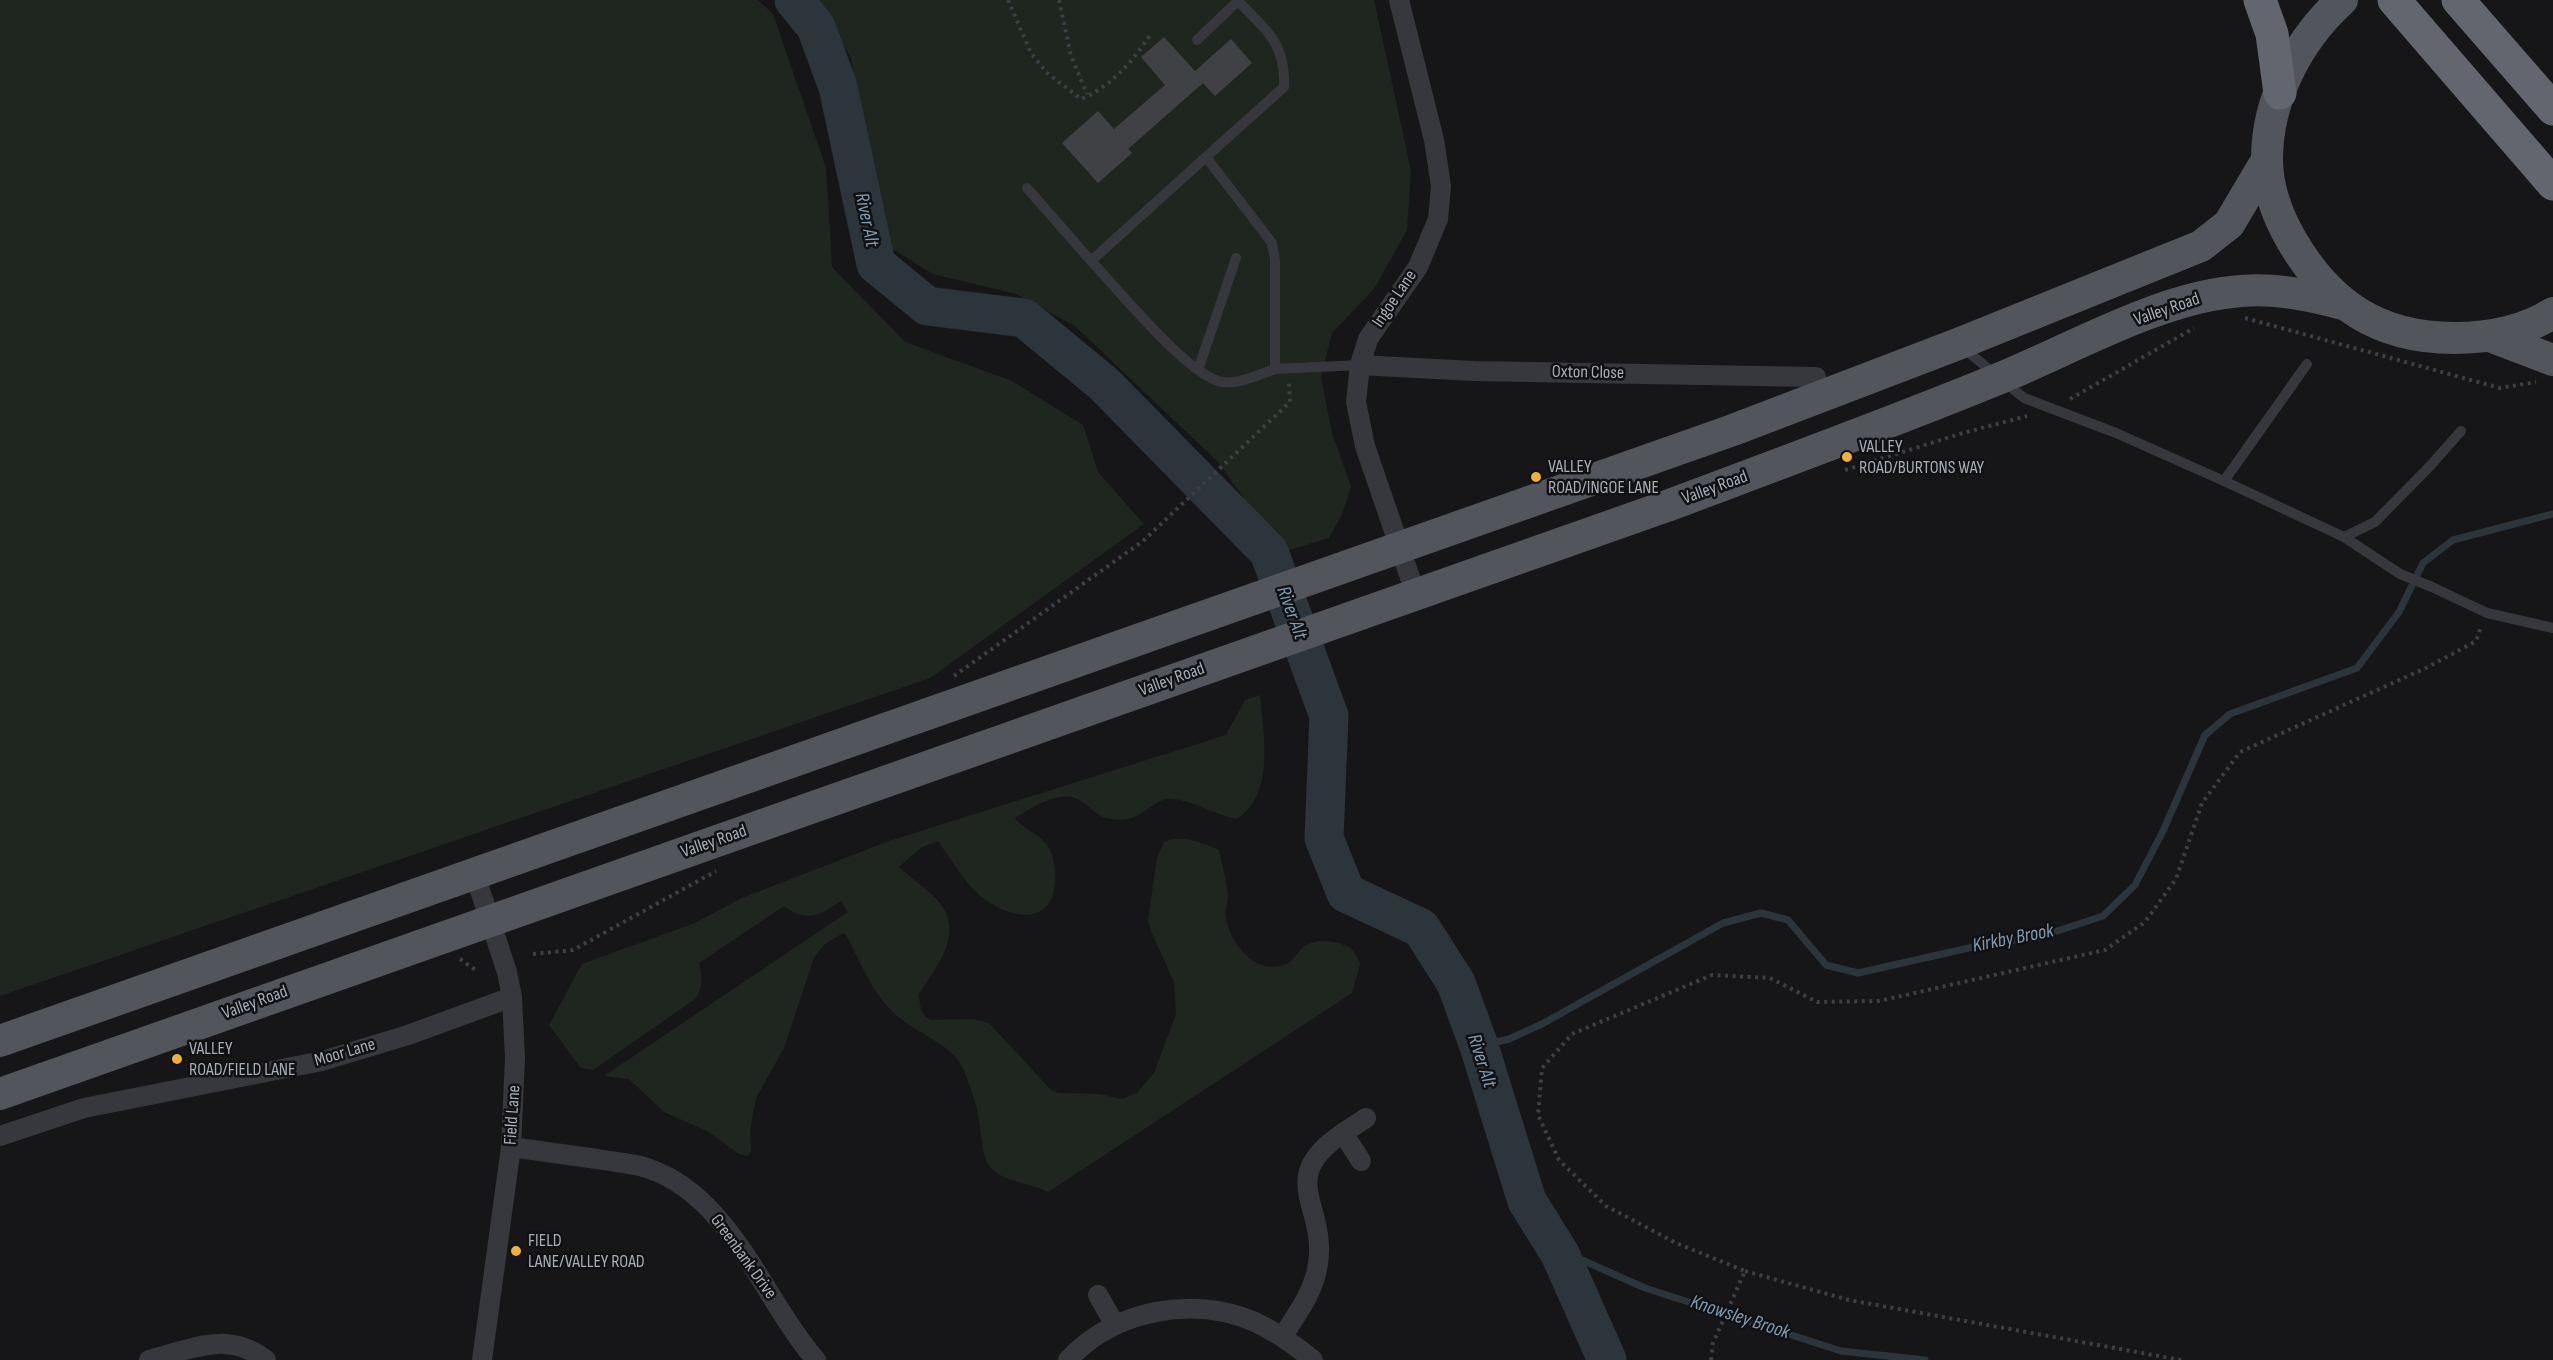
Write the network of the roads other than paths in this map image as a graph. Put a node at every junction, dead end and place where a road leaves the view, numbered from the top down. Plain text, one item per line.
1 (1399, 0) edge
2 (2260, 0) edge
3 (2342, 0) edge
4 (2394, 0) edge
5 (2458, 0) edge
6 (1197, 40) dead end
7 (2280, 93) junction
8 (2553, 109) edge
9 (1206, 157) junction
10 (2266, 160) junction
11 (2553, 184) edge
12 (1027, 188) dead end
13 (1236, 258) dead end
14 (1091, 261) junction
15 (2343, 304) junction
16 (2553, 313) edge
17 (2490, 336) junction
18 (1958, 344) junction
19 (2307, 364) dead end
20 (1360, 365) junction
21 (1198, 369) junction
22 (1275, 369) junction
23 (2547, 370) edge
24 (1816, 377) dead end
25 (2000, 378) junction
26 (2461, 431) dead end
27 (2224, 481) junction
28 (2344, 537) junction
29 (1399, 548) junction
30 (1416, 595) junction
31 (2553, 628) edge
32 (475, 875) junction
33 (491, 921) junction
34 (512, 997) junction
35 (0, 1041) edge
36 (0, 1094) edge
37 (1366, 1118) dead end
38 (1343, 1133) junction
39 (0, 1136) edge
40 (511, 1147) junction
41 (1361, 1161) dead end
42 (1098, 1295) dead end
43 (1115, 1325) junction
44 (1282, 1337) junction
45 (149, 1360) edge
46 (266, 1360) edge
47 (482, 1360) edge
48 (816, 1360) edge
49 (1068, 1360) edge
50 (1313, 1360) edge

1 - 20 street, Ingoe Lane
2 - 7 highway
3 - 7 main road
4 - 11 highway
5 - 8 highway
6 - 9 lane
7 - 10 main road
9 - 14 lane
9 - 22 lane
10 - 15 main road
10 - 18 main road
12 - 14 lane
13 - 21 lane
14 - 21 lane
15 - 17 main road
15 - 25 main road, Valley Road
16 - 17 main road
17 - 23 main road
18 - 25 lane
18 - 29 main road
19 - 27 lane
20 - 22 lane
20 - 24 street, Oxton Close
20 - 29 street, Ingoe Lane
21 - 22 lane
25 - 27 lane
25 - 30 main road, Valley Road
26 - 28 lane
27 - 28 lane
28 - 31 lane
29 - 30 street, Ingoe Lane
29 - 32 main road
30 - 33 main road, Valley Road
32 - 33 street, Field Lane
32 - 35 main road
33 - 34 street, Field Lane
33 - 36 main road, Valley Road
34 - 39 street, Moor Lane
34 - 40 street, Field Lane
37 - 38 street
38 - 41 street
38 - 44 street
40 - 47 street, Field Lane
40 - 48 street, Greenbank Drive
42 - 43 street
43 - 44 street
43 - 49 street
44 - 50 street
45 - 46 street

